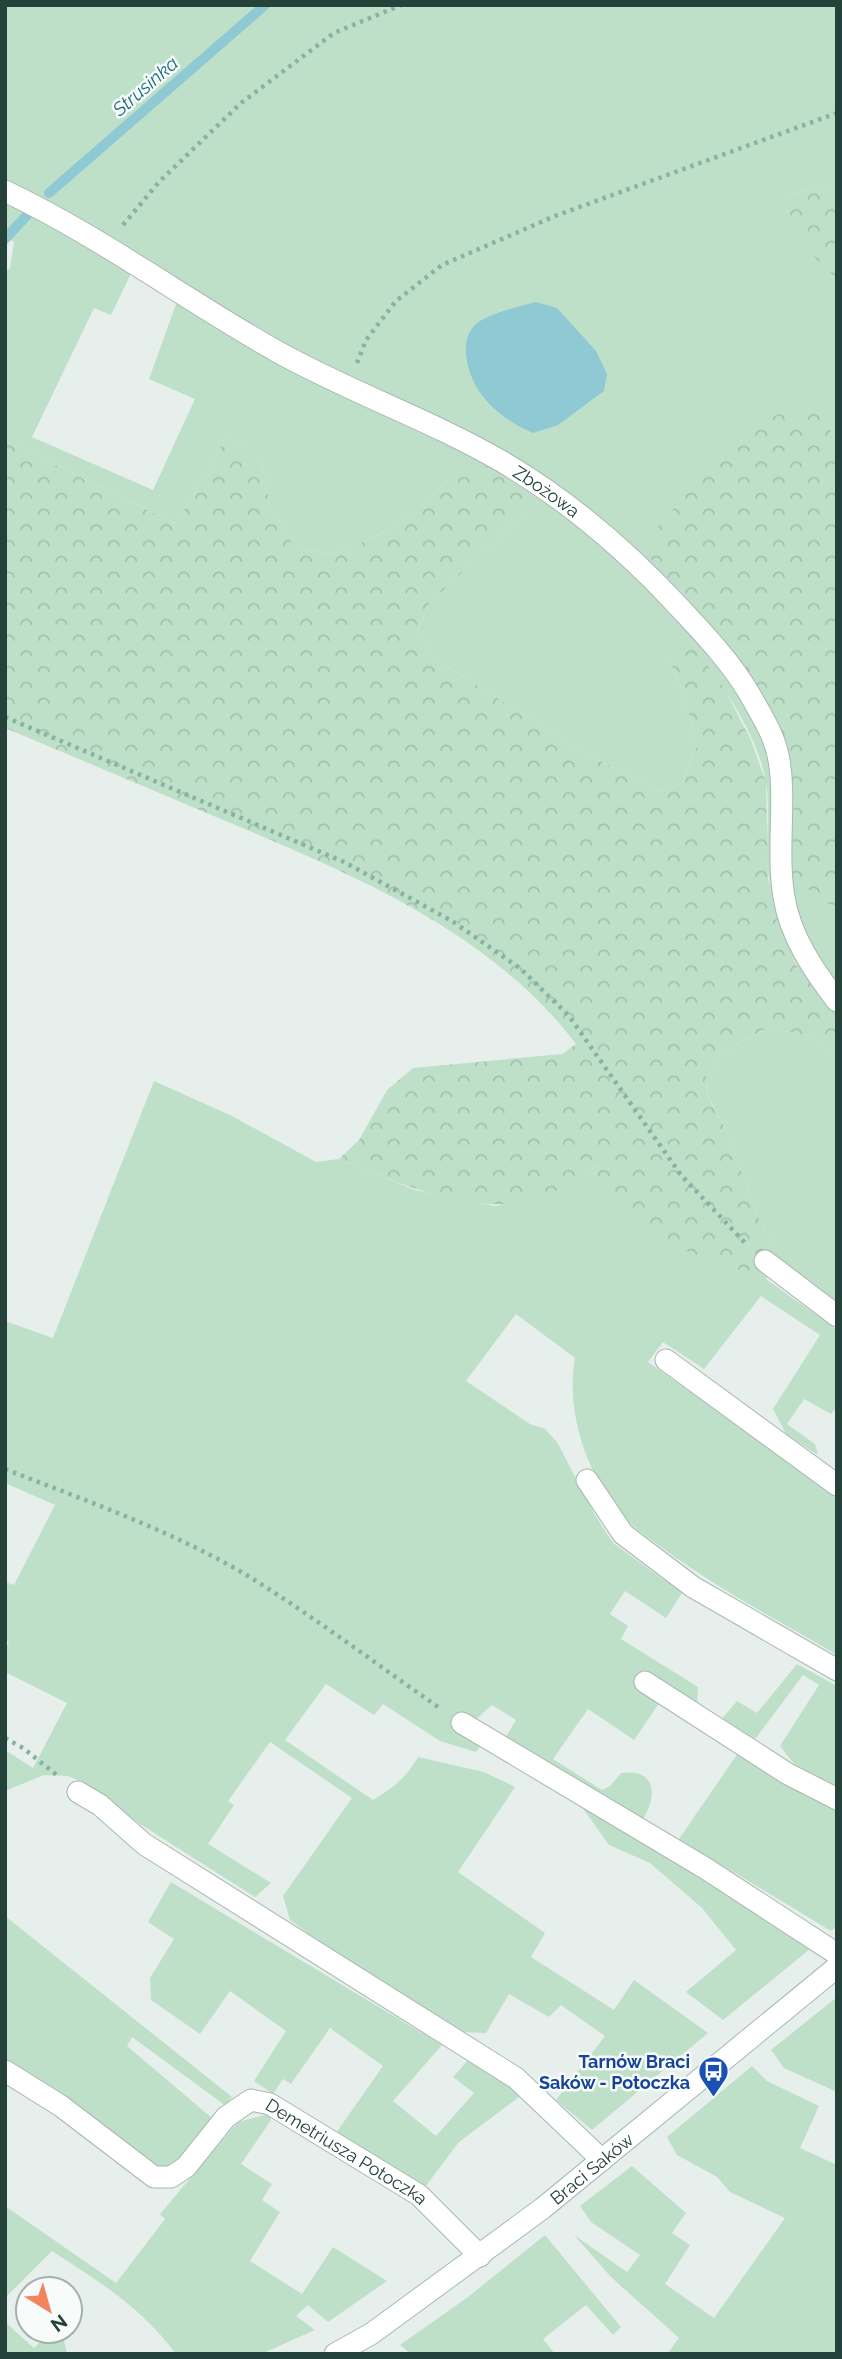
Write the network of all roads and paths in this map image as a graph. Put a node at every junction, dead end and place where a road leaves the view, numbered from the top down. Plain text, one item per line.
1 (401, 5) edge
2 (837, 113) edge
3 (5, 191) edge
4 (107, 245) junction
5 (348, 387) junction
6 (5, 717) edge
7 (837, 1001) edge
8 (765, 1261) joint
9 (837, 1316) edge
10 (666, 1360) dead end
11 (5, 1469) edge
12 (587, 1480) dead end
13 (837, 1485) edge
14 (837, 1670) edge
15 (645, 1682) dead end
16 (462, 1723) joint
17 (5, 1738) edge
18 (78, 1792) joint
19 (837, 1799) edge
20 (837, 1954) edge
21 (837, 1967) edge
22 (5, 2071) edge
23 (602, 2160) junction
24 (480, 2256) junction
25 (335, 2354) edge

1 - 4 path
2 - 5 path
3 - 4 street, Zbożowa
4 - 5 street, Zbożowa
5 - 7 street, Zbożowa
6 - 8 path
8 - 9 street
10 - 13 street
11 - 16 path
12 - 14 street
15 - 19 street
16 - 20 street
17 - 18 path
18 - 23 street
21 - 23 street, Braci Saków
22 - 24 street, Demetriusza Potoczka
23 - 24 street, Braci Saków
24 - 25 street, Braci Saków

